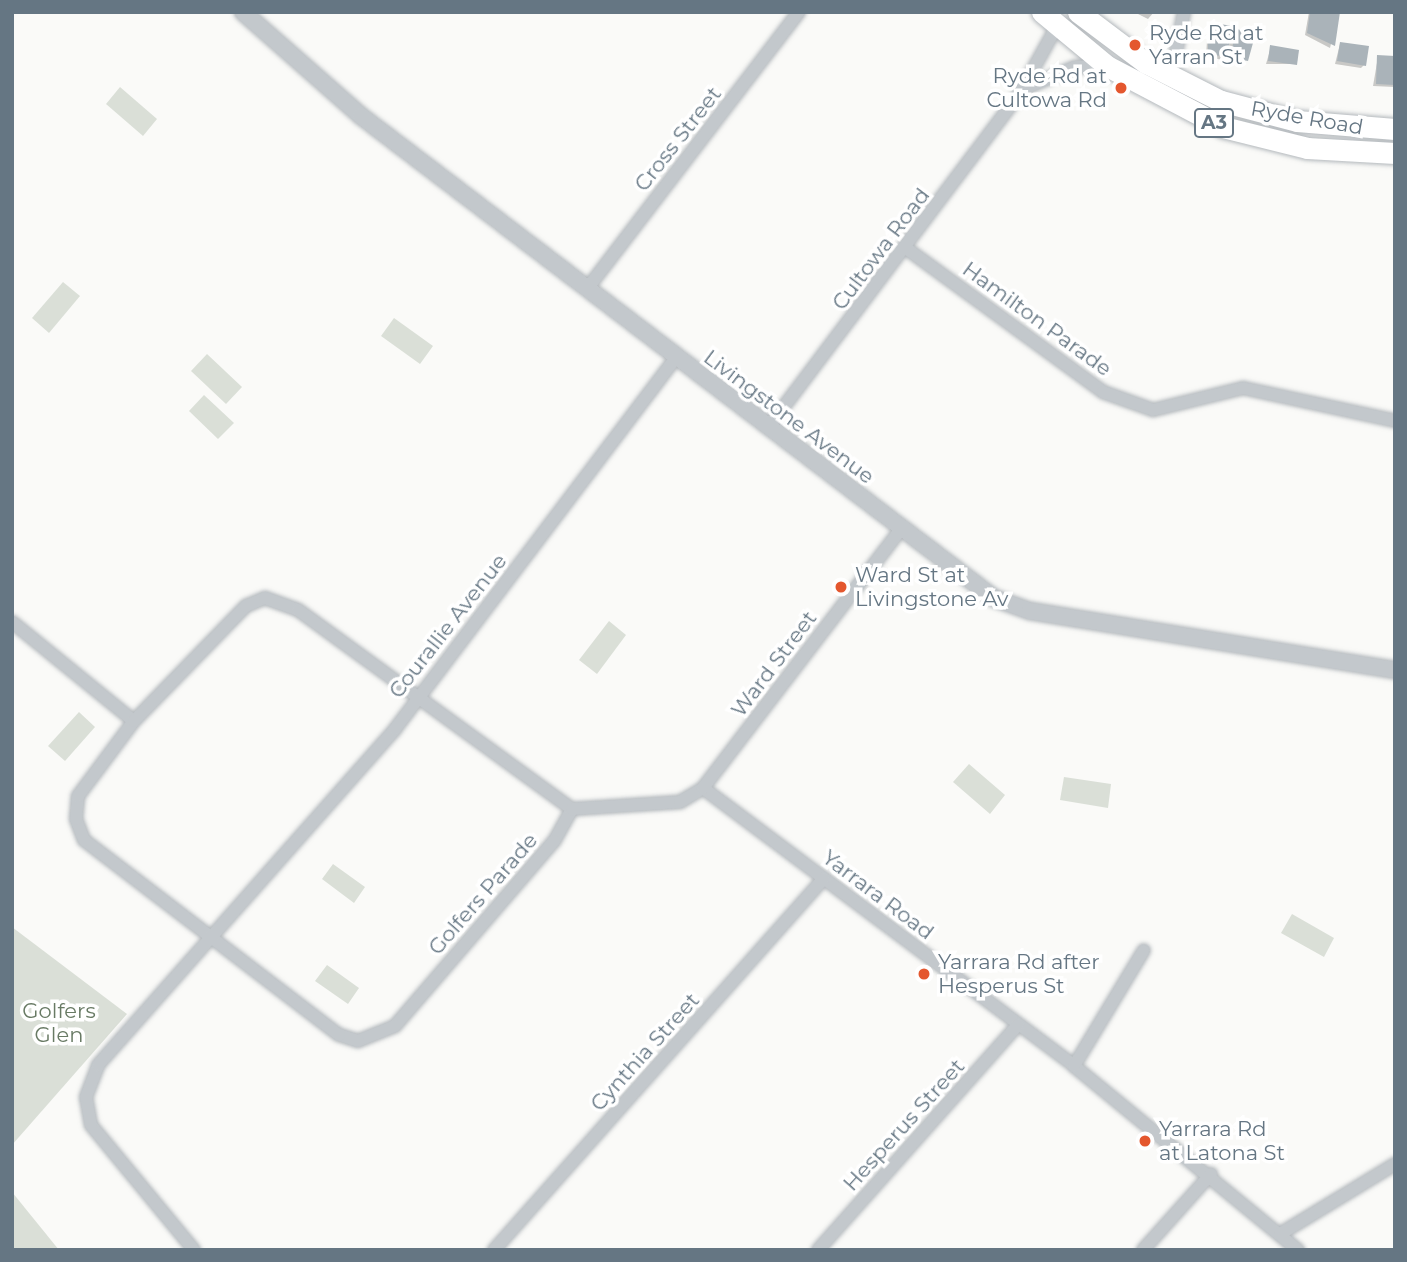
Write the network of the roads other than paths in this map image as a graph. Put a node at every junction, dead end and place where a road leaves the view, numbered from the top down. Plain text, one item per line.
1 (243, 12) edge
2 (799, 12) edge
3 (1077, 12) edge
4 (1184, 12) edge
5 (1050, 19) edge
6 (1107, 66) junction
7 (1171, 78) junction
8 (1020, 93) junction
9 (1395, 129) edge
10 (1395, 153) edge
11 (907, 249) junction
12 (587, 289) junction
13 (676, 358) junction
14 (1395, 421) edge
15 (770, 425) junction
16 (901, 529) junction
17 (12, 622) edge
18 (1395, 670) edge
19 (415, 696) junction
20 (134, 721) junction
21 (703, 788) junction
22 (572, 809) junction
23 (824, 878) junction
24 (215, 938) junction
25 (1144, 950) dead end
26 (1018, 1026) junction
27 (1074, 1066) junction
28 (1395, 1164) edge
29 (1211, 1174) junction
30 (1280, 1234) junction
31 (194, 1250) edge
32 (494, 1250) edge
33 (818, 1250) edge
34 (1143, 1250) edge
35 (1298, 1250) edge

1 - 12 street, Livingstone Avenue
2 - 12 street, Cross Street
3 - 7 highway, Ryde Road / A3
4 - 7 street
5 - 6 highway, Ryde Road / A3
5 - 8 street, Cultowa Road
6 - 8 street, Cultowa Road
6 - 10 highway, Ryde Road / A3
7 - 9 highway, Ryde Road / A3
8 - 11 street, Cultowa Road
11 - 14 street, Hamilton Parade
11 - 15 street, Cultowa Road
12 - 13 street, Livingstone Avenue
13 - 15 street, Livingstone Avenue
13 - 19 street, Courallie Avenue
15 - 16 street, Livingstone Avenue
16 - 18 street, Livingstone Avenue
16 - 21 street, Ward Street
17 - 20 street
19 - 20 street, Golfers Parade
19 - 22 street, Golfers Parade
19 - 24 street, Courallie Avenue
20 - 24 street, Golfers Parade
21 - 22 street
21 - 23 street, Yarrara Road
22 - 24 street, Golfers Parade
23 - 26 street, Yarrara Road
23 - 32 street, Cynthia Street
24 - 31 street, Courallie Avenue
25 - 27 street
26 - 27 street, Yarrara Road
26 - 33 street, Hesperus Street
27 - 29 street, Yarrara Road
28 - 30 street
29 - 30 street, Yarrara Road
29 - 34 street
30 - 35 street, Yarrara Road

